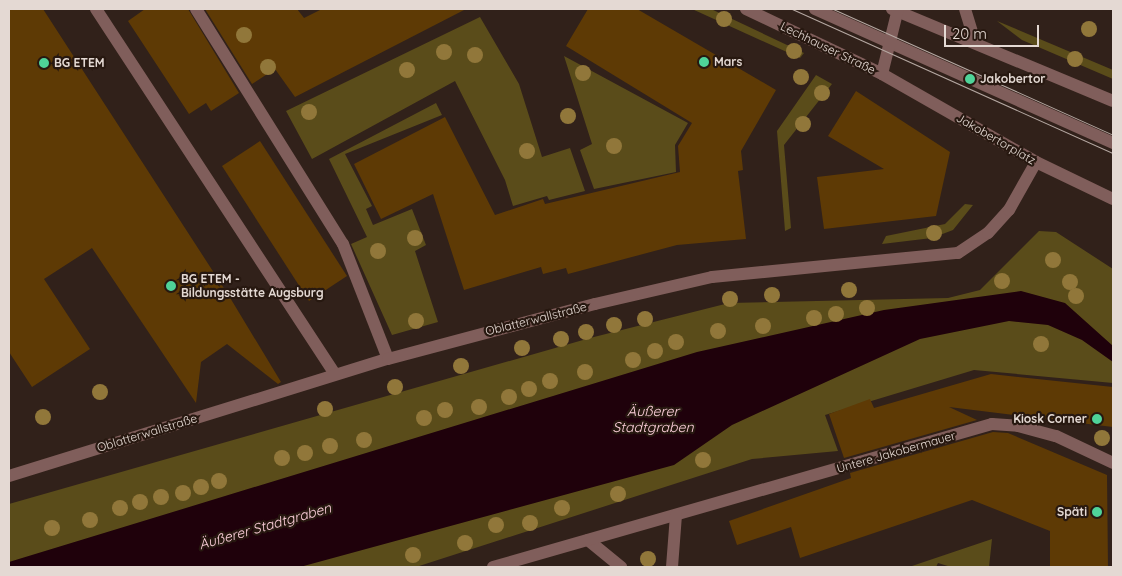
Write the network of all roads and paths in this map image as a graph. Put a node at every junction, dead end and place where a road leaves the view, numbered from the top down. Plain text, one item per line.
1 (96, 9) edge
2 (196, 9) edge
3 (746, 9) edge
4 (815, 9) edge
5 (896, 9) edge
6 (965, 9) edge
7 (975, 41) junction
8 (888, 42) junction
9 (882, 74) junction
10 (1113, 101) edge
11 (1113, 143) edge
12 (1036, 162) junction
13 (1113, 198) edge
14 (388, 359) junction
15 (335, 374) junction
16 (1113, 463) edge
17 (9, 476) edge
18 (676, 515) junction
19 (588, 540) junction
20 (493, 567) edge
21 (621, 567) edge
22 (672, 567) edge

1 - 15 street
2 - 14 street
3 - 9 street, Lechhauser Straße
4 - 8 street
5 - 7 street
5 - 8 street
6 - 7 street
7 - 10 street
8 - 9 street
8 - 11 street
9 - 12 street, Jakobertorplatz
12 - 13 street, Jakobertorplatz
12 - 14 street, Oblatterwallstraße
14 - 15 street, Oblatterwallstraße
15 - 17 street, Oblatterwallstraße
16 - 18 street, Untere Jakobermauer
18 - 19 street, Untere Jakobermauer
18 - 22 street
19 - 20 street, Untere Jakobermauer
19 - 21 street

